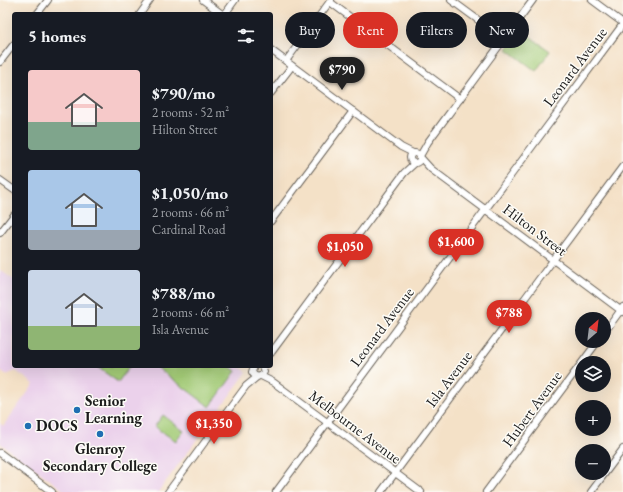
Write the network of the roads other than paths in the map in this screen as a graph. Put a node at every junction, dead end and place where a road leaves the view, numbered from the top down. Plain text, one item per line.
1 (48, 0) edge
2 (150, 0) edge
3 (203, 0) edge
4 (235, 0) edge
5 (451, 0) edge
6 (533, 0) edge
7 (592, 0) edge
8 (330, 1) edge
9 (39, 12) edge
10 (141, 12) edge
11 (220, 12) edge
12 (225, 12) edge
13 (524, 12) edge
14 (475, 18) edge
15 (623, 23) edge
16 (12, 47) edge
17 (497, 48) edge
18 (273, 51) edge
19 (286, 61) junction
20 (0, 62) edge
21 (292, 66) junction
22 (273, 91) edge
23 (460, 99) junction
24 (353, 111) junction
25 (415, 158) junction
26 (623, 166) edge
27 (0, 180) edge
28 (12, 186) edge
29 (485, 209) junction
30 (12, 218) edge
31 (273, 218) edge
32 (0, 233) edge
33 (553, 260) junction
34 (622, 310) edge
35 (611, 324) edge
36 (593, 348) edge
37 (273, 350) edge
38 (258, 370) edge
39 (327, 422) junction
40 (623, 449) edge
41 (0, 453) edge
42 (395, 473) junction
43 (52, 492) edge
44 (168, 492) edge
45 (276, 492) edge
46 (381, 492) edge
47 (421, 492) edge
48 (486, 492) edge
49 (591, 492) edge

1 - 9 street
2 - 10 street
3 - 11 street
4 - 12 street
5 - 14 street
6 - 13 street
7 - 15 street
8 - 19 street
8 - 23 street
15 - 29 street, Leonard Avenue
16 - 20 street
17 - 23 street
18 - 19 street, Hilton Street
19 - 21 street, Hilton Street
21 - 22 street
21 - 24 street, Hilton Street
23 - 25 street
24 - 25 street, Hilton Street
24 - 31 street
25 - 29 street, Hilton Street
25 - 37 street
26 - 33 street, Isla Avenue
27 - 28 street
29 - 33 street, Hilton Street
29 - 39 street, Leonard Avenue
30 - 32 street
33 - 34 street, Hilton Street
33 - 42 street, Isla Avenue
34 - 35 street
36 - 48 street, Hubert Avenue
38 - 39 street, Melbourne Avenue
38 - 44 street
39 - 42 street, Melbourne Avenue
39 - 45 street, Leonard Avenue
40 - 49 street
41 - 43 street
42 - 46 street, Isla Avenue
42 - 47 street, Melbourne Avenue

